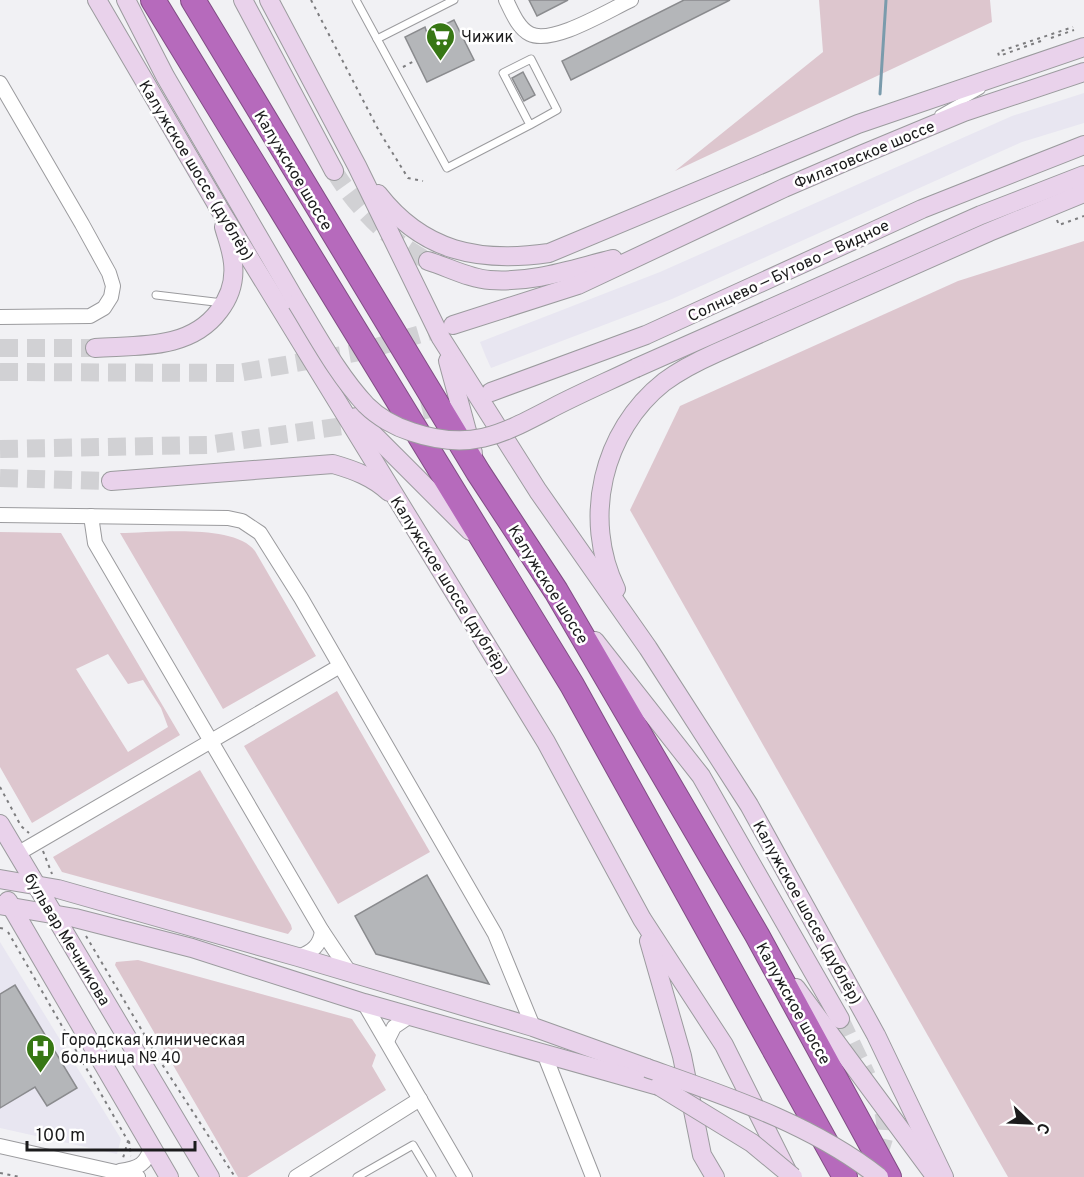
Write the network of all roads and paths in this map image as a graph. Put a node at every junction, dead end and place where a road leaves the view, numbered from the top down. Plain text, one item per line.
1 (97, 0) edge
2 (126, 0) edge
3 (153, 0) edge
4 (193, 0) edge
5 (243, 0) edge
6 (269, 0) edge
7 (311, 0) edge
8 (356, 0) edge
9 (454, 0) edge
10 (506, 0) edge
11 (631, 0) edge
12 (1051, 38) dead end
13 (377, 39) junction
14 (1041, 41) dead end
15 (1084, 47) edge
16 (416, 60) dead end
17 (1023, 66) junction
18 (395, 71) junction
19 (1084, 72) edge
20 (0, 83) edge
21 (530, 125) junction
22 (884, 145) junction
23 (1084, 145) edge
24 (357, 166) junction
25 (334, 171) tunnel mouth
26 (1084, 175) edge
27 (423, 181) dead end
28 (1084, 191) edge
29 (220, 210) junction
30 (981, 215) junction
31 (1066, 216) dead end
32 (1084, 216) edge
33 (650, 250) junction
34 (428, 261) tunnel mouth
35 (156, 295) dead end
36 (225, 303) junction
37 (0, 318) edge
38 (447, 332) junction
39 (95, 348) tunnel mouth
40 (331, 389) junction
41 (491, 392) dead end
42 (477, 472) junction
43 (111, 481) tunnel mouth
44 (398, 500) junction
45 (0, 515) edge
46 (91, 516) junction
47 (495, 556) junction
48 (556, 591) junction
49 (648, 648) junction
50 (340, 666) junction
51 (212, 740) junction
52 (0, 787) edge
53 (0, 824) edge
54 (39, 841) junction
55 (17, 854) junction
56 (0, 879) edge
57 (35, 885) junction
58 (0, 888) edge
59 (58, 889) junction
60 (6, 906) edge
61 (53, 914) junction
62 (75, 918) junction
63 (642, 919) junction
64 (0, 927) edge
65 (322, 931) junction
66 (757, 935) junction
67 (298, 957) junction
68 (350, 973) junction
69 (364, 1003) junction
70 (410, 1016) junction
71 (840, 1019) tunnel mouth
72 (532, 1024) dead end
73 (387, 1041) junction
74 (547, 1060) dead end
75 (420, 1099) junction
76 (128, 1141) dead end
77 (0, 1146) edge
78 (151, 1146) junction
79 (120, 1171) junction
80 (0, 1173) edge
81 (234, 1176) edge
82 (20, 1177) edge
83 (138, 1177) edge
84 (169, 1177) edge
85 (210, 1177) edge
86 (229, 1177) edge
87 (296, 1177) edge
88 (357, 1177) edge
89 (432, 1177) edge
90 (465, 1177) edge
91 (593, 1177) edge
92 (715, 1177) edge
93 (792, 1177) edge
94 (845, 1177) edge
95 (879, 1177) edge
96 (889, 1177) edge
97 (936, 1177) edge
98 (944, 1177) edge

1 - 29 main road, Калужское шоссе (дублёр)
2 - 30 main road, bridge
3 - 47 highway, Калужское шоссе
4 - 42 highway, Калужское шоссе
5 - 25 main road
6 - 24 main road
7 - 27 path
8 - 13 lane
9 - 13 lane
10 - 11 street
12 - 14 path
13 - 18 lane
15 - 17 main road
16 - 18 path
17 - 22 lane
17 - 24 main road
18 - 21 lane
19 - 22 main road, Филатовское шоссе
20 - 37 street
21 - 21 lane
22 - 33 main road, Филатовское шоссе
23 - 41 main road, Солнцево — Бутово — Видное
24 - 38 main road, Калужское шоссе (дублёр)
26 - 30 main road
28 - 30 lane
28 - 49 main road
29 - 36 main road
29 - 40 main road, Калужское шоссе (дублёр)
31 - 32 path
33 - 34 main road
33 - 38 main road
35 - 36 lane
36 - 39 main road
38 - 42 main road
38 - 49 main road, Калужское шоссе (дублёр)
40 - 44 main road, Калужское шоссе (дублёр)
40 - 47 main road
42 - 48 highway, Калужское шоссе
43 - 44 main road
44 - 63 main road, Калужское шоссе (дублёр)
45 - 46 street
46 - 50 street
46 - 51 street
47 - 94 highway, Калужское шоссе
48 - 66 highway, Калужское шоссе
48 - 71 main road
49 - 98 main road, Калужское шоссе (дублёр)
50 - 51 street
50 - 72 street
51 - 54 street
51 - 65 street
52 - 54 path
53 - 55 main road, бульвар Мечникова
54 - 55 street
54 - 59 path
55 - 57 main road, бульвар Мечникова
56 - 57 main road
57 - 59 main road
57 - 61 main road, бульвар Мечникова
58 - 60 main road, бульвар Мечникова
59 - 67 main road
60 - 61 main road
60 - 78 main road, бульвар Мечникова
61 - 62 main road
61 - 85 main road, бульвар Мечникова
62 - 69 main road
62 - 81 path
63 - 92 main road
63 - 93 main road, Калужское шоссе (дублёр)
64 - 76 path
65 - 67 street
65 - 68 street
66 - 96 highway, Калужское шоссе
66 - 97 main road
67 - 68 main road
68 - 95 main road, bridge
69 - 70 main road
69 - 73 street
70 - 73 street
70 - 93 main road, bridge
73 - 75 street
74 - 91 street
75 - 87 street
75 - 90 street
77 - 79 street
78 - 79 street
78 - 84 main road, бульвар Мечникова
79 - 83 street
80 - 82 path
81 - 86 path
88 - 89 lane

